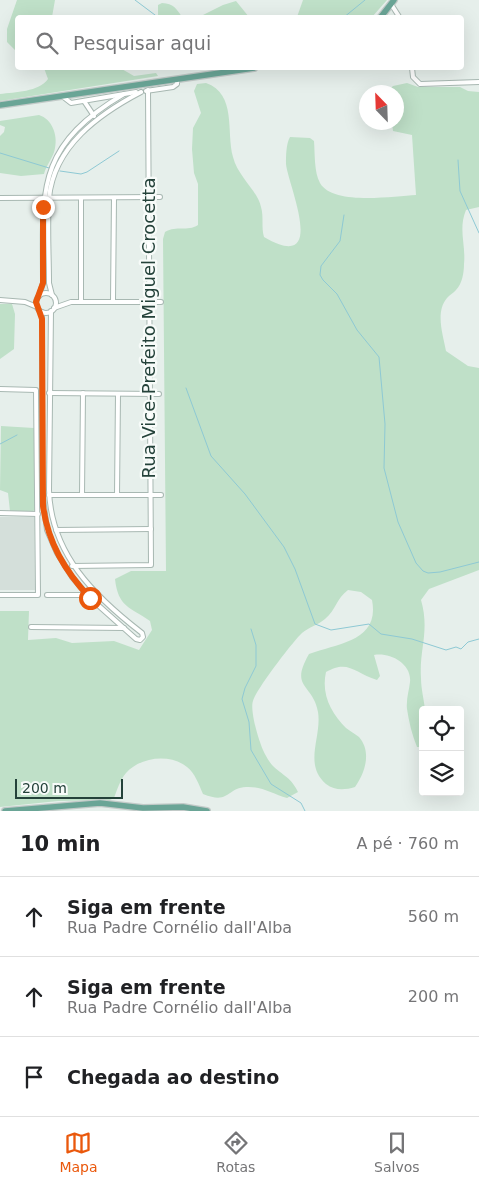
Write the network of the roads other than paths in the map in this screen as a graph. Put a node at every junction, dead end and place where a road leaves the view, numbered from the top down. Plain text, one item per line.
1 (393, 2) edge
2 (382, 15) edge
3 (399, 15) edge
4 (240, 70) edge
5 (412, 70) edge
6 (177, 79) junction
7 (479, 82) edge
8 (148, 90) junction
9 (141, 92) junction
10 (124, 94) junction
11 (62, 96) junction
12 (84, 101) junction
13 (0, 104) edge
14 (93, 115) junction
15 (96, 119) junction
16 (0, 198) edge
17 (43, 198) junction
18 (49, 198) junction
19 (81, 198) junction
20 (114, 198) junction
21 (149, 198) junction
22 (160, 198) dead end
23 (38, 296) junction
24 (53, 296) junction
25 (0, 300) edge
26 (81, 301) junction
27 (113, 301) junction
28 (25, 302) junction
29 (65, 302) junction
30 (149, 302) junction
31 (161, 302) dead end
32 (37, 307) junction
33 (53, 310) junction
34 (42, 312) junction
35 (0, 390) edge
36 (49, 393) junction
37 (84, 394) junction
38 (118, 394) junction
39 (150, 394) junction
40 (159, 394) dead end
41 (49, 495) junction
42 (82, 495) junction
43 (116, 495) junction
44 (150, 495) junction
45 (161, 495) dead end
46 (0, 513) edge
47 (38, 514) junction
48 (56, 530) junction
49 (151, 530) junction
50 (73, 566) junction
51 (67, 570) junction
52 (87, 594) junction
53 (0, 595) edge
54 (47, 595) dead end
55 (31, 627) dead end
56 (124, 628) junction
57 (5, 811) edge
58 (207, 811) edge

1 - 2 main road
1 - 3 street
4 - 6 main road
5 - 7 street
6 - 8 street
6 - 11 main road
8 - 9 street
8 - 21 street, Rua Vice-Prefeito Miguel Crocetta
9 - 10 street
9 - 15 street
10 - 12 street
10 - 14 street
11 - 12 street
11 - 13 main road
12 - 14 street
14 - 15 street
14 - 17 street
15 - 18 street
16 - 17 street
17 - 18 street
17 - 23 street
18 - 19 street
18 - 24 street
19 - 20 street
19 - 26 street
20 - 21 street
20 - 27 street
21 - 22 street
21 - 30 street, Rua Vice-Prefeito Miguel Crocetta
23 - 24 street
23 - 28 street
23 - 32 street
24 - 29 street
24 - 33 street
25 - 28 street
26 - 27 street
26 - 29 street
27 - 30 street
28 - 32 street
29 - 33 street
30 - 31 street
30 - 39 street, Rua Vice-Prefeito Miguel Crocetta
32 - 34 street
33 - 34 street
33 - 36 street
34 - 51 street
35 - 47 street
36 - 37 street
36 - 41 street
37 - 38 street
37 - 42 street
38 - 39 street
38 - 43 street
39 - 40 street
39 - 44 street, Rua Vice-Prefeito Miguel Crocetta
41 - 42 street
41 - 48 street
42 - 43 street
43 - 44 street
44 - 45 street
44 - 49 street, Rua Vice-Prefeito Miguel Crocetta
46 - 47 street
47 - 53 street
48 - 49 street
48 - 50 street
49 - 50 street, Rua Vice-Prefeito Miguel Crocetta
50 - 51 street
50 - 56 street
51 - 52 street
52 - 54 street
52 - 56 street
55 - 56 street
57 - 58 main road

